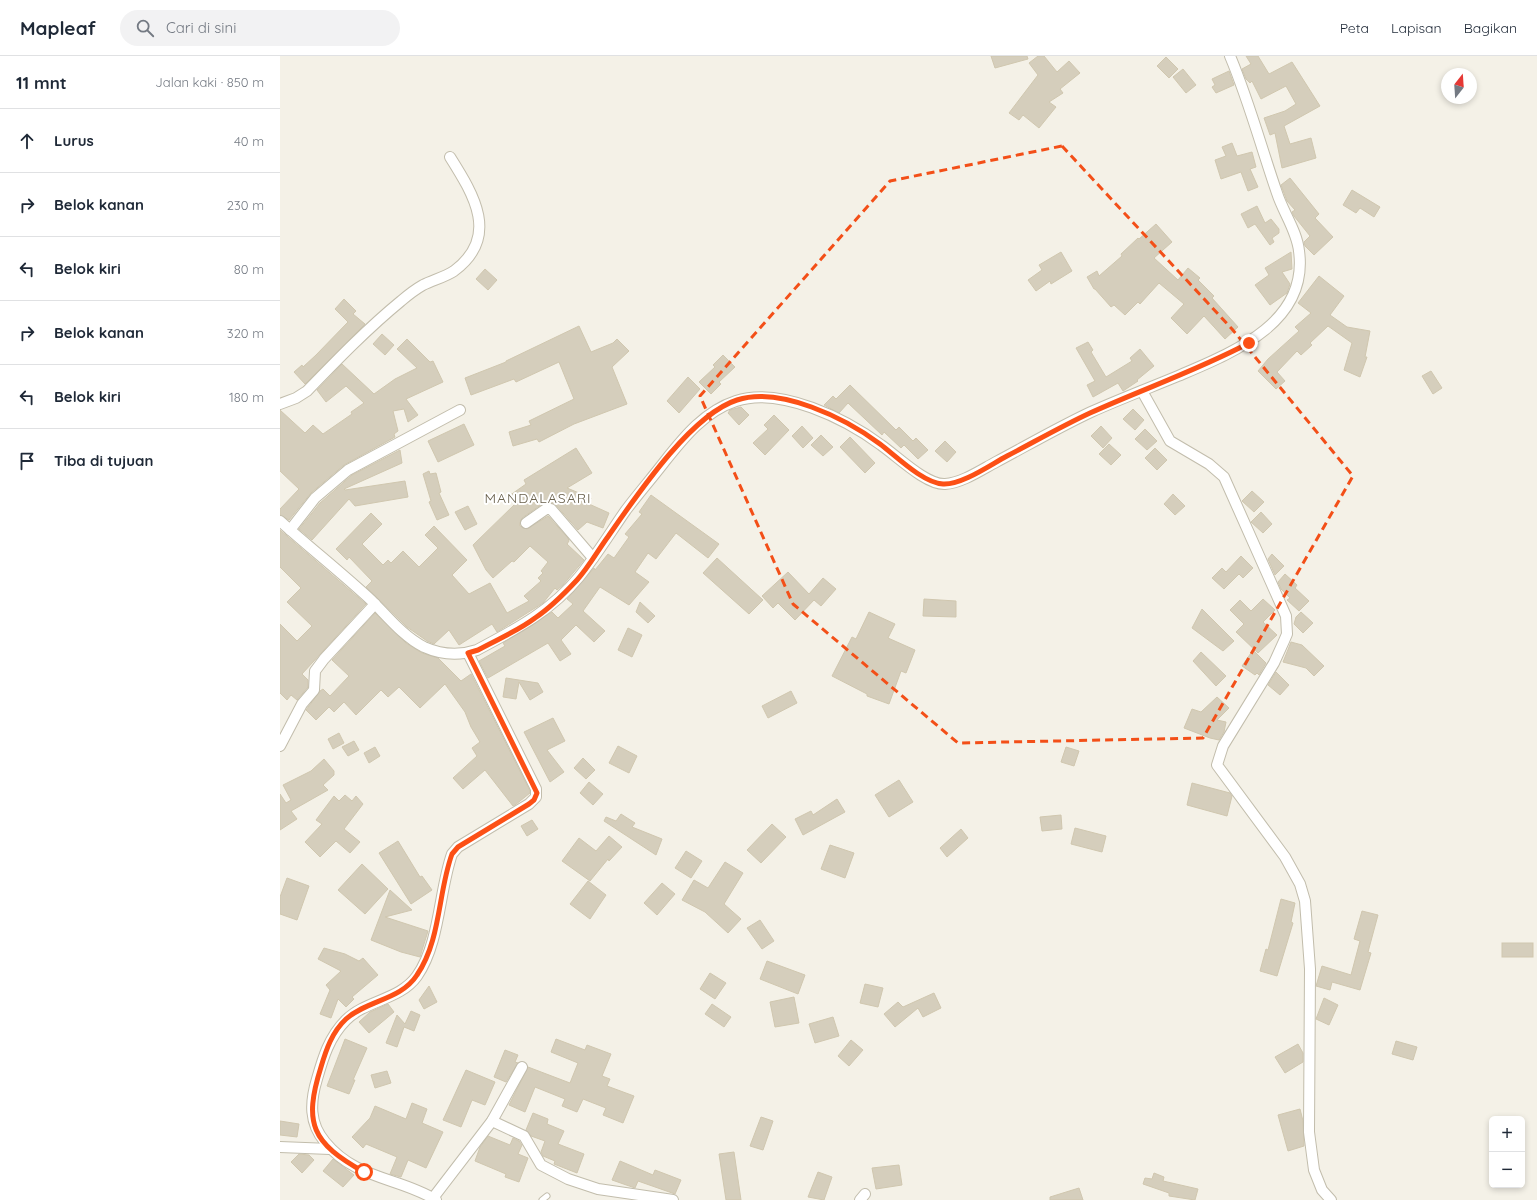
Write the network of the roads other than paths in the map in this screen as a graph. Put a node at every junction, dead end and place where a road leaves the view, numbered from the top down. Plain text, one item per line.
1 (1230, 56) edge
2 (450, 157) dead end
3 (1142, 391) junction
4 (280, 404) edge
5 (460, 410) dead end
6 (280, 521) edge
7 (526, 523) dead end
8 (290, 530) junction
9 (593, 558) junction
10 (375, 604) junction
11 (468, 653) junction
12 (280, 746) edge
13 (522, 1067) dead end
14 (492, 1121) junction
15 (280, 1147) edge
16 (330, 1149) junction
17 (547, 1196) dead end
18 (435, 1199) edge
19 (542, 1200) edge
20 (673, 1200) edge
21 (1331, 1200) edge

1 - 3 street
2 - 4 street
3 - 9 street
3 - 21 street
5 - 8 street
6 - 8 street
7 - 9 street
8 - 10 street
9 - 11 street
10 - 11 street
10 - 12 street
11 - 16 street
13 - 14 street
14 - 18 street
14 - 20 street
15 - 16 street
16 - 18 street
17 - 19 lane

